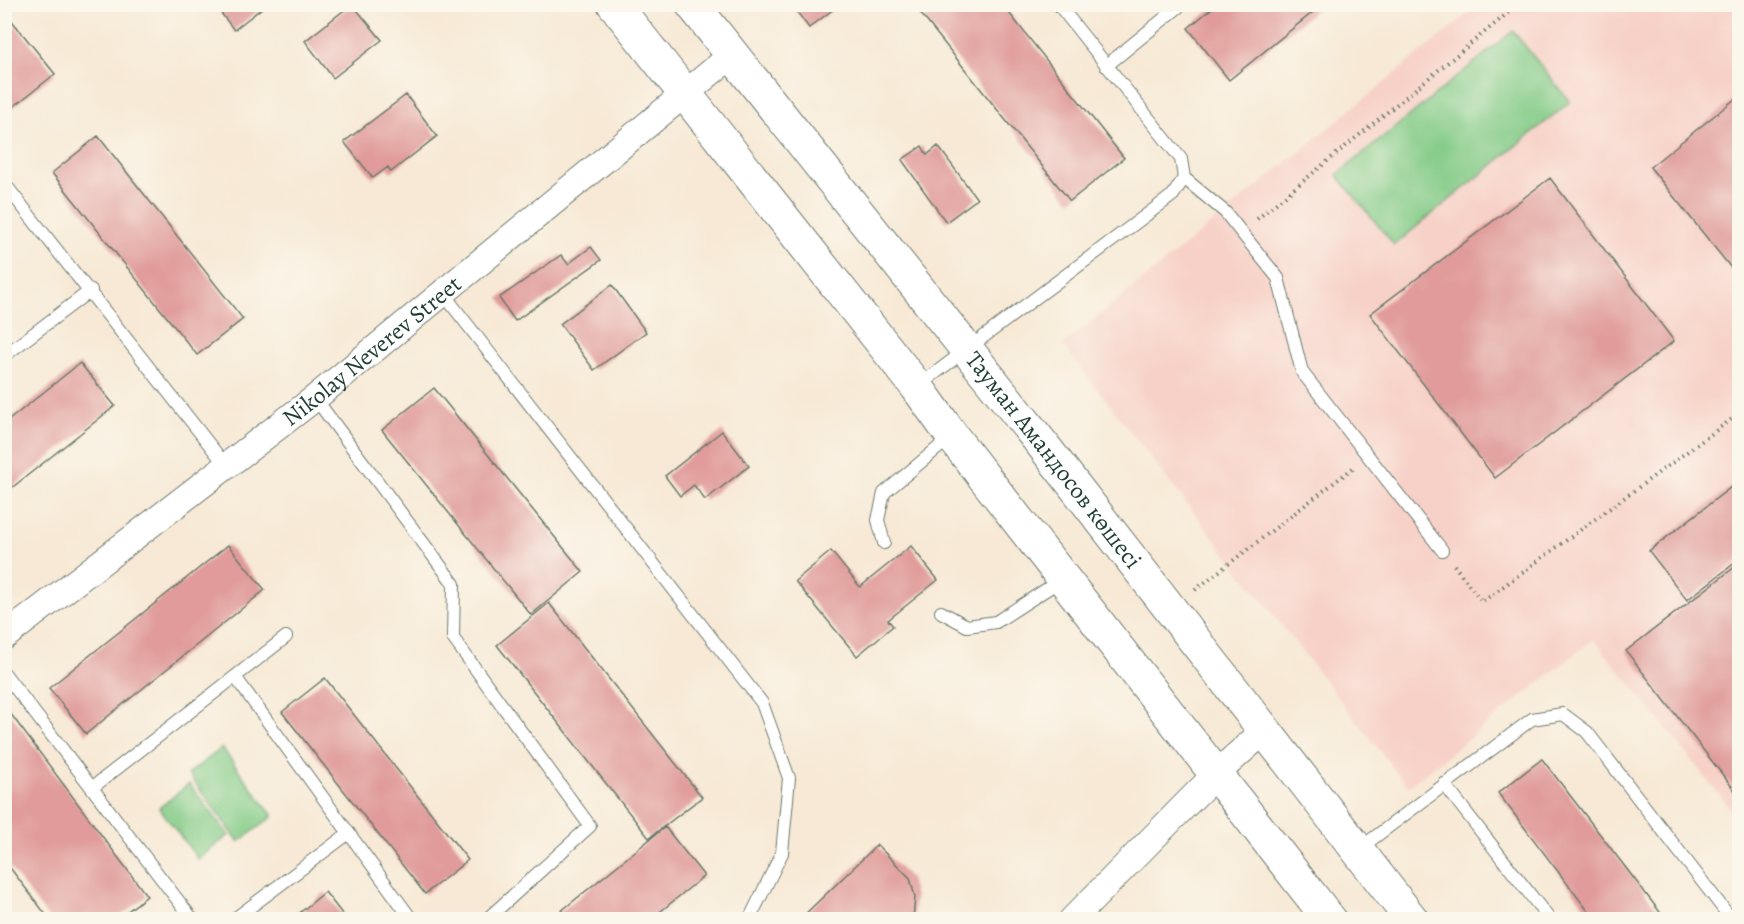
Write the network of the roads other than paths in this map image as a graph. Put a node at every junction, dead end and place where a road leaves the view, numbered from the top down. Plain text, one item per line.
1 (614, 4) edge
2 (692, 4) edge
3 (1058, 4) edge
4 (1182, 4) edge
5 (732, 55) junction
6 (1106, 66) junction
7 (684, 92) junction
8 (1184, 178) junction
9 (4, 183) edge
10 (91, 290) junction
11 (442, 292) junction
12 (966, 348) junction
13 (4, 356) edge
14 (917, 387) junction
15 (315, 398) junction
16 (952, 436) junction
17 (227, 466) junction
18 (884, 543) dead end
19 (1442, 550) road end
20 (1063, 579) junction
21 (941, 612) dead end
22 (4, 637) edge
23 (286, 637) dead end
24 (4, 673) edge
25 (236, 678) junction
26 (1265, 730) junction
27 (1216, 774) junction
28 (1444, 784) junction
29 (93, 787) junction
30 (349, 832) junction
31 (1358, 850) junction
32 (193, 920) edge
33 (233, 920) edge
34 (412, 920) edge
35 (486, 920) edge
36 (749, 920) edge
37 (1072, 920) edge
38 (1330, 920) edge
39 (1412, 920) edge
40 (1550, 920) edge
41 (1732, 920) edge

1 - 7 main road
2 - 5 main road, Тауман Амандосов көшесі
3 - 6 lane
4 - 6 lane
5 - 7 street, Nikolay Neverev Street
5 - 12 main road, Тауман Амандосов көшесі
6 - 8 lane
7 - 11 street, Nikolay Neverev Street
7 - 14 main road
8 - 12 lane
8 - 19 lane
9 - 10 lane
10 - 13 lane
10 - 17 lane
11 - 15 street, Nikolay Neverev Street
11 - 36 lane
12 - 14 lane
12 - 26 main road, Тауман Амандосов көшесі
14 - 16 main road
15 - 17 street, Nikolay Neverev Street
15 - 35 lane
16 - 18 lane
16 - 20 main road
17 - 22 street, Nikolay Neverev Street
20 - 21 lane
20 - 27 main road
23 - 25 lane
24 - 29 lane
25 - 29 lane
25 - 30 lane
26 - 27 street
26 - 31 main road, Тауман Амандосов көшесі
27 - 37 street
27 - 38 main road
28 - 31 lane
28 - 40 lane
28 - 41 lane
29 - 32 lane
30 - 33 lane
30 - 34 lane
31 - 39 main road, Тауман Амандосов көшесі

